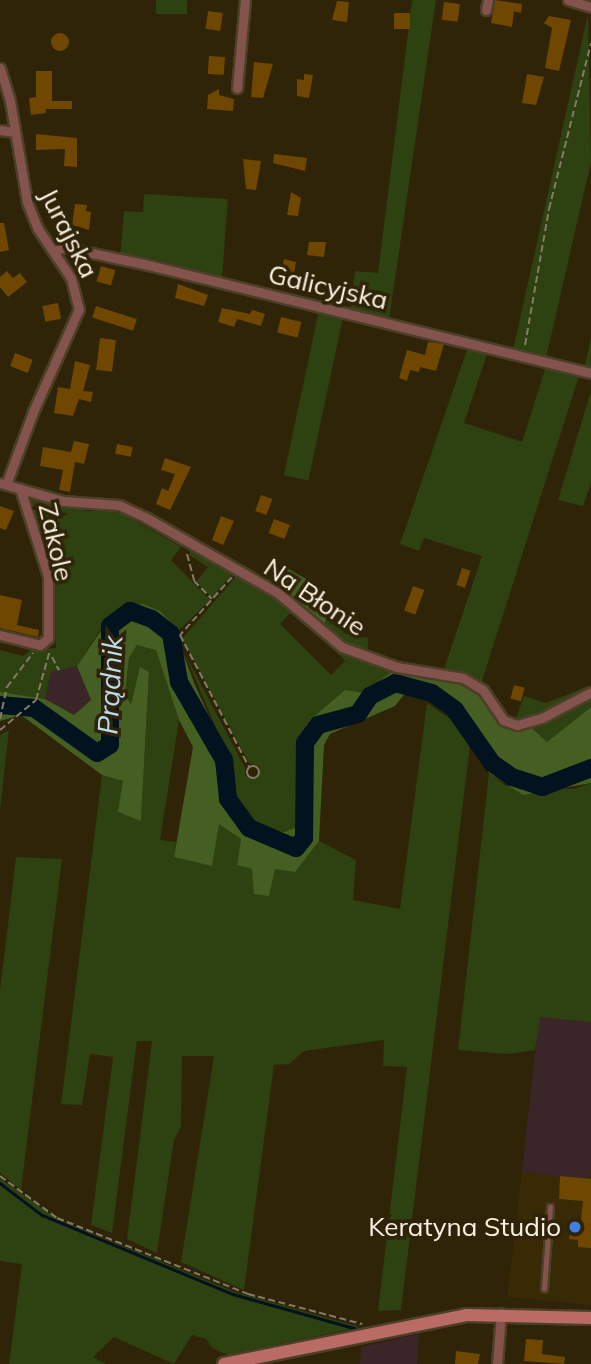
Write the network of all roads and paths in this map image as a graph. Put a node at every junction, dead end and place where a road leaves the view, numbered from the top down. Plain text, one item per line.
1 (245, 0) edge
2 (568, 0) edge
3 (591, 7) edge
4 (591, 43) edge
5 (0, 68) edge
6 (237, 88) dead end
7 (0, 130) edge
8 (15, 132) junction
9 (54, 251) junction
10 (526, 357) junction
11 (591, 373) edge
12 (4, 482) edge
13 (20, 488) junction
14 (190, 542) junction
15 (236, 570) junction
16 (212, 599) junction
17 (0, 635) edge
18 (43, 644) junction
19 (51, 656) junction
20 (59, 670) dead end
21 (591, 692) edge
22 (0, 719) edge
23 (0, 730) edge
24 (249, 767) dead end
25 (0, 1176) edge
26 (550, 1207) dead end
27 (544, 1289) dead end
28 (501, 1313) junction
29 (591, 1318) edge
30 (374, 1332) junction
31 (224, 1364) edge
32 (497, 1364) edge

1 - 6 street
2 - 3 street
4 - 10 path
5 - 8 street, Jurajska
7 - 8 street
8 - 9 street, Jurajska
9 - 10 street, Galicyjska
9 - 12 street, Jurajska
10 - 11 street, Galicyjska
12 - 13 street, Na Błonie
13 - 14 street, Na Błonie
13 - 18 street, Zakole
14 - 15 street, Na Błonie
14 - 16 path
15 - 16 path
15 - 21 street, Na Błonie
16 - 24 path
17 - 18 street
18 - 19 path
18 - 22 path
19 - 20 path
19 - 23 path
25 - 30 path
26 - 27 lane
28 - 29 main road
28 - 30 main road
28 - 32 street
30 - 31 main road

